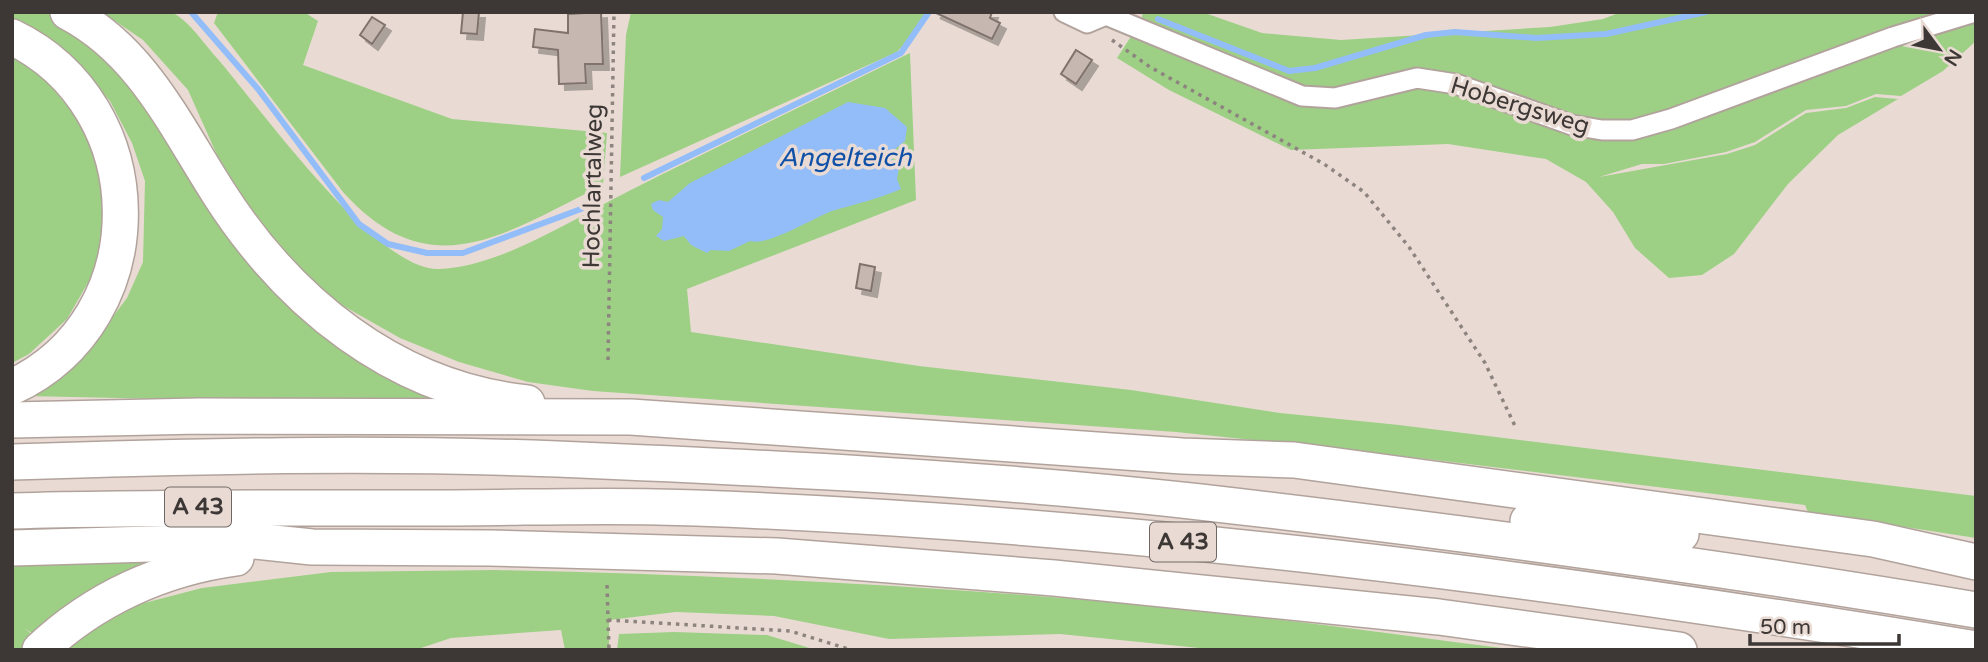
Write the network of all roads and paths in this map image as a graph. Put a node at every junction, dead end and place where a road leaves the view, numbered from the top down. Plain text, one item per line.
1 (68, 12) edge
2 (614, 12) edge
3 (1064, 12) edge
4 (1975, 12) edge
5 (1110, 14) edge
6 (1087, 23) junction
7 (12, 37) edge
8 (608, 360) dead end
9 (12, 387) edge
10 (631, 417) junction
11 (12, 420) edge
12 (1516, 428) dead end
13 (12, 462) edge
14 (12, 511) edge
15 (1350, 521) junction
16 (312, 547) junction
17 (12, 548) edge
18 (1924, 553) junction
19 (1976, 562) edge
20 (607, 585) dead end
21 (1976, 610) edge
22 (608, 620) junction
23 (1976, 649) edge
24 (40, 650) edge
25 (609, 650) edge
26 (852, 650) edge
27 (1679, 650) edge

1 - 10 highway
2 - 8 path, Hochlartalweg
3 - 6 street
4 - 5 street, Hobergsweg
5 - 6 street
6 - 12 path
7 - 9 highway
10 - 11 highway
10 - 18 highway
13 - 15 highway, A 43
14 - 23 highway, A 43
15 - 18 highway
15 - 21 highway, A 43
16 - 17 highway
16 - 24 highway
16 - 27 highway
18 - 19 highway
20 - 22 path
22 - 25 path
22 - 26 path

